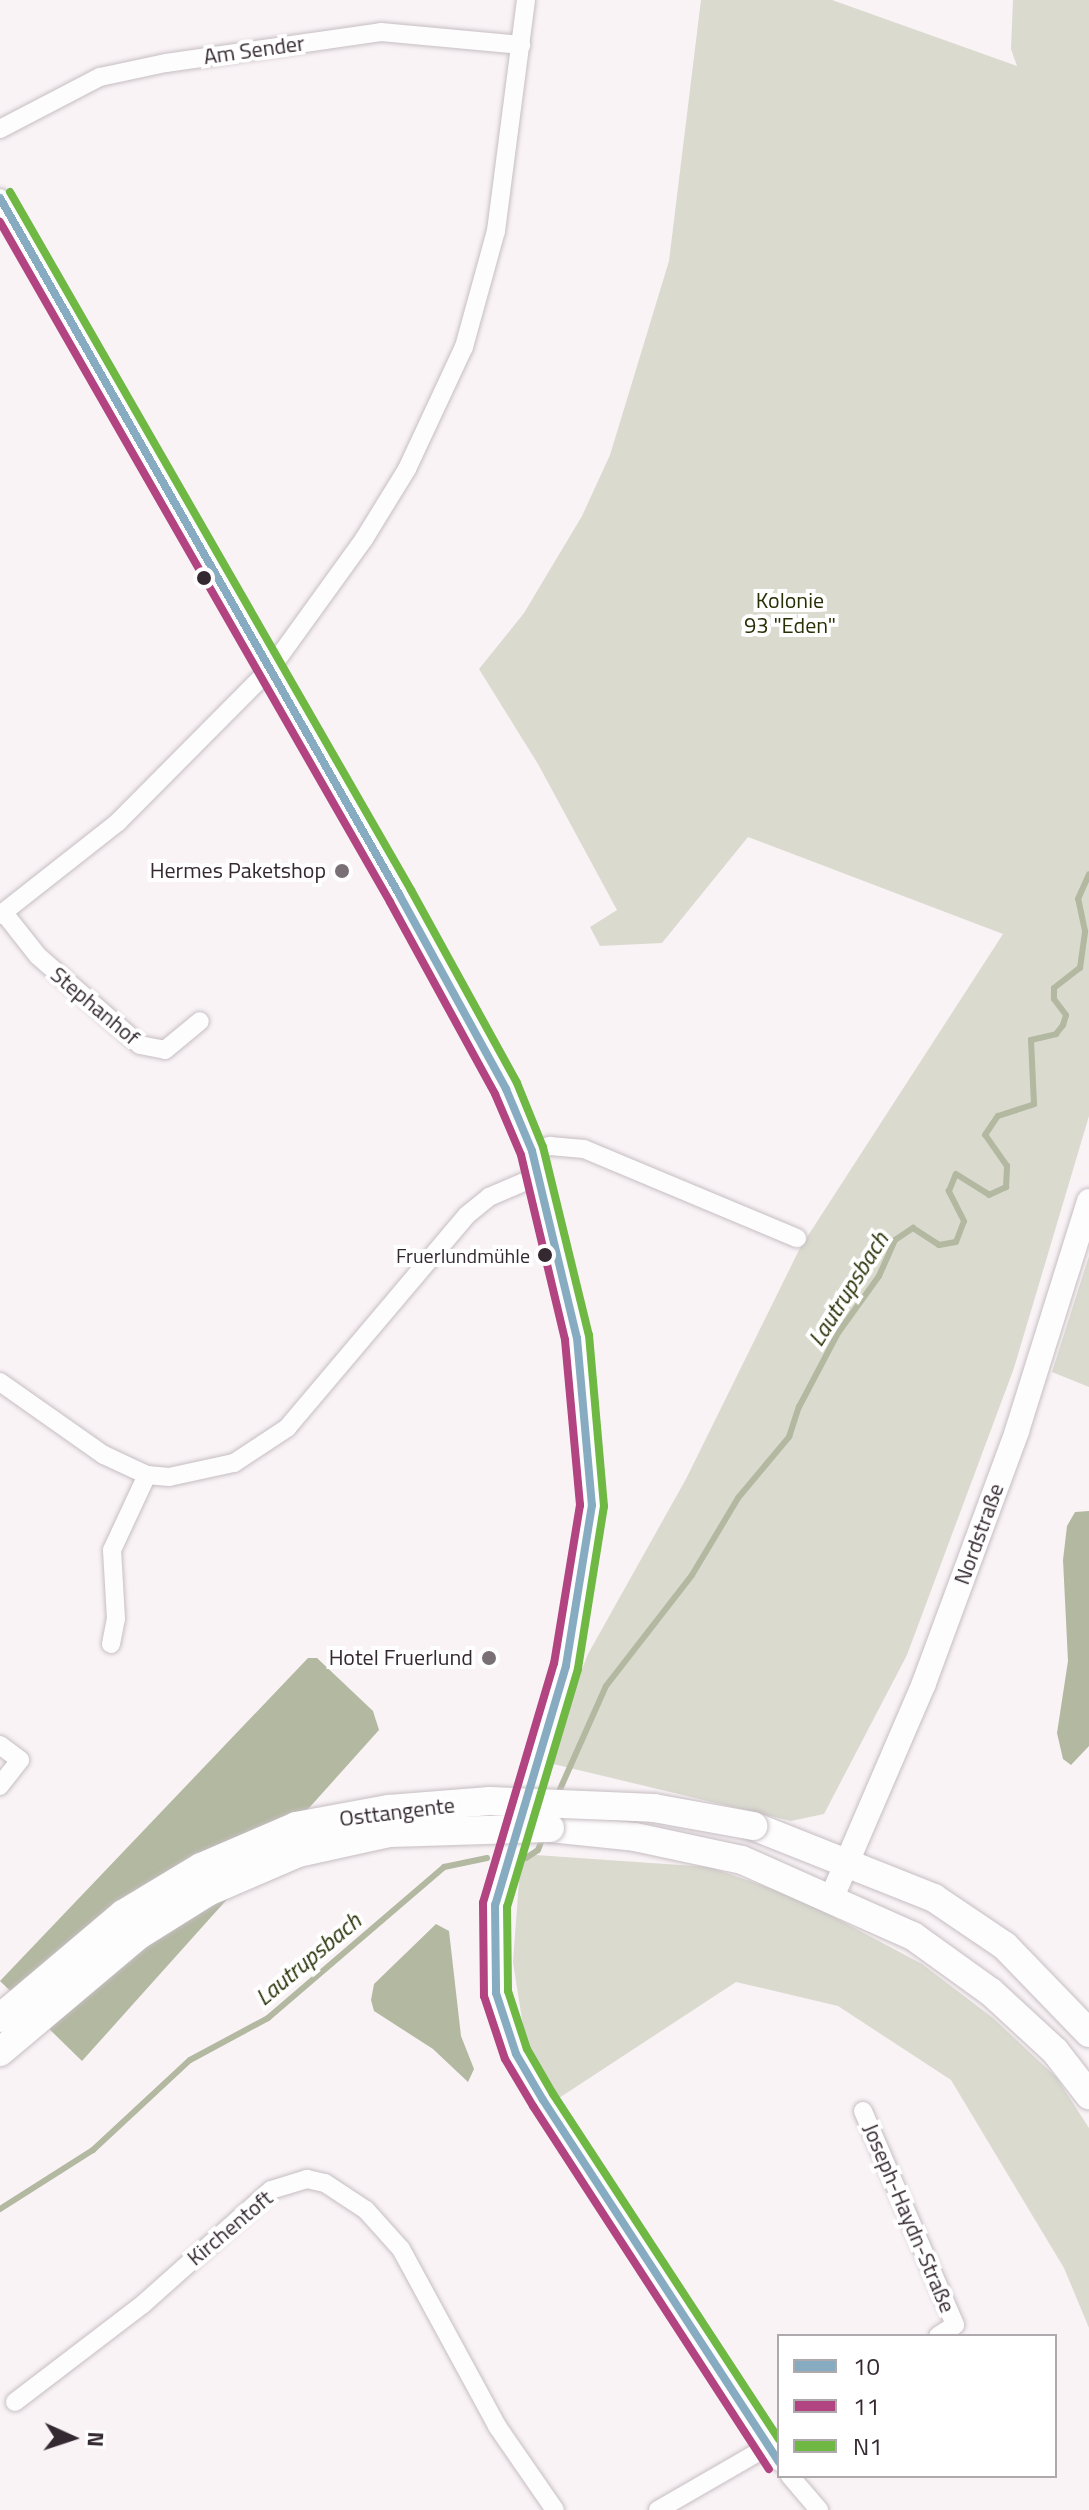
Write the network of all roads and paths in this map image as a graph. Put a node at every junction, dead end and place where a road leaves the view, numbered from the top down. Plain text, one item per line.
1 (526, 0) edge
2 (521, 45) junction
3 (3, 121) edge
4 (0, 198) edge
5 (271, 668) junction
6 (2, 914) edge
7 (200, 1021) dead end
8 (532, 1151) junction
9 (538, 1176) junction
10 (1089, 1201) edge
11 (797, 1238) dead end
12 (0, 1382) edge
13 (147, 1475) junction
14 (111, 1644) dead end
15 (0, 1745) edge
16 (0, 1786) edge
17 (846, 1859) junction
18 (832, 1897) junction
19 (0, 2018) edge
20 (1089, 2033) edge
21 (0, 2052) edge
22 (1089, 2095) edge
23 (863, 2111) dead end
24 (941, 2334) edge
25 (15, 2402) dead end
26 (775, 2450) edge
27 (792, 2478) edge
28 (555, 2510) edge
29 (658, 2510) edge
30 (819, 2510) edge

1 - 2 street
2 - 3 street, Am Sender
2 - 5 street
4 - 5 street
5 - 6 street
5 - 8 street
6 - 7 street, Stephanhof
8 - 9 street
8 - 11 street
9 - 13 street
9 - 26 street
10 - 17 main road, Nordstraße
12 - 13 street
13 - 14 street
15 - 16 street
17 - 18 main road, Nordstraße
17 - 19 main road, Osttangente, bridge
17 - 20 main road
18 - 21 main road, Osttangente, bridge
18 - 22 main road
23 - 24 street, Joseph-Haydn-Straße
25 - 28 street, Kirchentoft
26 - 29 street
27 - 30 street

